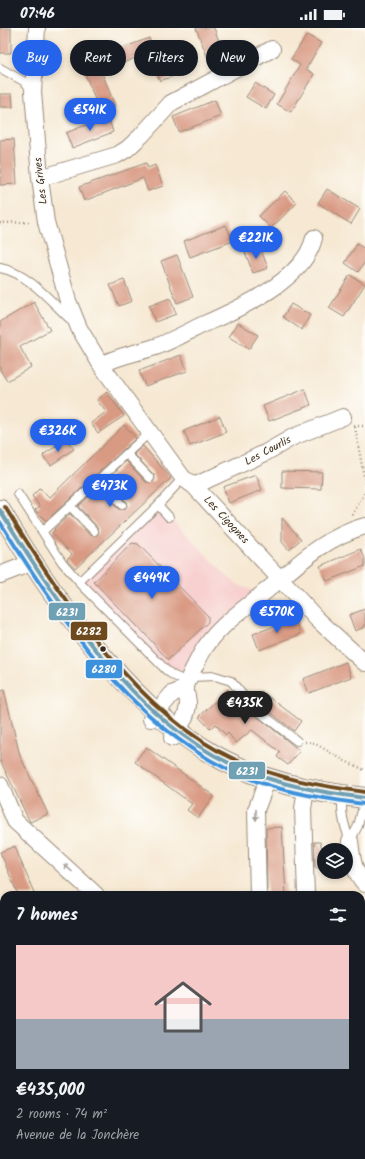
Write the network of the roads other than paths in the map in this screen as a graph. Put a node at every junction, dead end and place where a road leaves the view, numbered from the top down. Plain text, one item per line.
1 (37, 28) edge
2 (272, 49) dead end
3 (0, 68) edge
4 (33, 92) junction
5 (40, 178) junction
6 (314, 238) dead end
7 (0, 268) edge
8 (79, 328) junction
9 (101, 365) junction
10 (349, 422) road end
11 (150, 432) junction
12 (127, 454) junction
13 (150, 478) dead end
14 (98, 480) junction
15 (188, 482) junction
16 (18, 494) dead end
17 (122, 504) dead end
18 (158, 505) junction
19 (70, 506) junction
20 (0, 510) edge
21 (169, 517) dead end
22 (365, 526) edge
23 (0, 528) edge
24 (43, 531) junction
25 (94, 531) dead end
26 (26, 562) junction
27 (0, 575) edge
28 (279, 578) junction
29 (79, 582) junction
30 (365, 663) edge
31 (188, 682) junction
32 (154, 715) junction
33 (175, 734) junction
34 (297, 741) road end
35 (265, 784) junction
36 (0, 785) edge
37 (305, 796) junction
38 (342, 802) junction
39 (364, 804) edge
40 (350, 841) junction
41 (365, 884) edge
42 (92, 891) edge
43 (258, 891) edge
44 (306, 891) edge

1 - 4 street, Les Grives
2 - 5 street
3 - 4 lane
4 - 5 street, Les Grives
5 - 8 street, Les Grives
6 - 9 street
7 - 8 lane
8 - 9 street, Les Cigognes
9 - 11 street, Les Cigognes
10 - 15 street, Les Courlis
11 - 12 lane
11 - 15 street, Les Cigognes
12 - 13 lane
12 - 14 lane
14 - 17 lane
14 - 19 lane
15 - 18 lane
15 - 28 street, Les Cigognes
16 - 24 lane
18 - 21 lane
18 - 29 lane
19 - 24 lane
19 - 25 lane
20 - 26 street
22 - 28 street
23 - 26 street
24 - 29 lane
26 - 27 street
26 - 32 street
28 - 30 street, Les Cigognes
28 - 31 street
29 - 31 lane
31 - 32 street
31 - 33 street
31 - 34 lane
32 - 33 street
33 - 35 street
35 - 37 street
35 -> 43 street
42 -> 36 street
37 - 38 street
37 - 44 street
38 - 39 street
38 - 40 lane
39 - 40 lane
40 - 41 street

